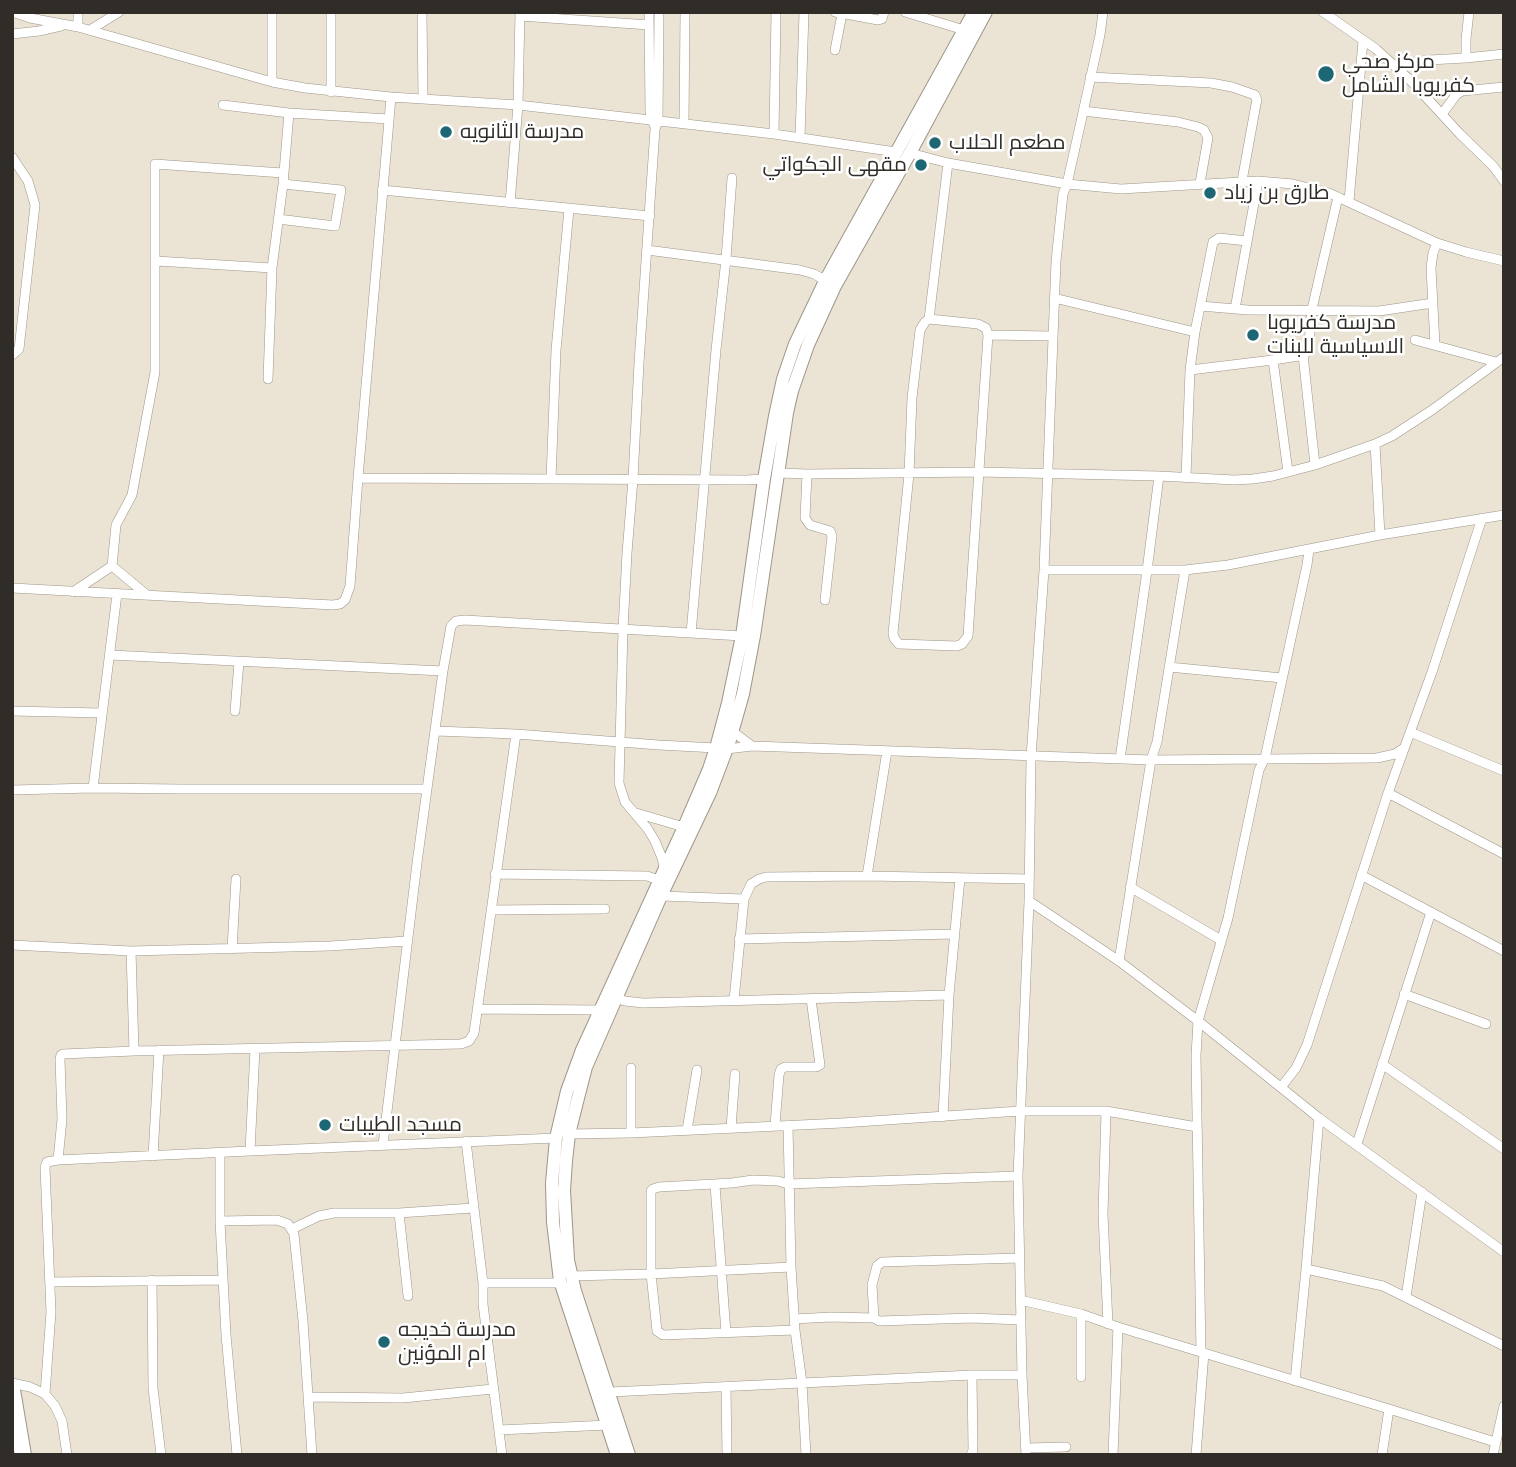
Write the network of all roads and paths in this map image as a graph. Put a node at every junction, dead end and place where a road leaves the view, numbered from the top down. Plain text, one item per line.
1 (12, 12) edge
2 (78, 12) edge
3 (118, 12) edge
4 (272, 12) edge
5 (331, 12) edge
6 (422, 12) edge
7 (649, 12) edge
8 (659, 12) edge
9 (685, 12) edge
10 (776, 12) edge
11 (804, 12) edge
12 (884, 12) edge
13 (974, 12) edge
14 (986, 12) edge
15 (1102, 12) edge
16 (1323, 12) edge
17 (1469, 12) edge
18 (839, 13) edge
19 (910, 13) edge
20 (520, 14) edge
21 (66, 24) junction
22 (649, 25) junction
23 (78, 27) junction
24 (90, 30) junction
25 (964, 30) junction
26 (12, 34) edge
27 (1363, 41) junction
28 (835, 50) dead end
29 (1504, 54) edge
30 (1466, 58) junction
31 (1394, 65) junction
32 (1090, 77) junction
33 (272, 82) junction
34 (1504, 87) edge
35 (939, 88) junction
36 (331, 92) junction
37 (391, 97) junction
38 (423, 99) junction
39 (223, 105) dead end
40 (518, 105) junction
41 (1083, 111) junction
42 (289, 113) junction
43 (1441, 114) junction
44 (389, 118) junction
45 (655, 123) junction
46 (684, 124) junction
47 (774, 134) junction
48 (800, 138) junction
49 (896, 152) junction
50 (910, 153) junction
51 (12, 157) edge
52 (948, 163) junction
53 (1493, 166) junction
54 (1504, 170) edge
55 (283, 173) junction
56 (732, 178) dead end
57 (1242, 181) junction
58 (1258, 181) junction
59 (1504, 181) edge
60 (1200, 183) junction
61 (283, 184) junction
62 (1068, 184) junction
63 (383, 190) junction
64 (1338, 197) junction
65 (1349, 201) junction
66 (510, 203) junction
67 (569, 209) junction
68 (650, 216) junction
69 (278, 219) junction
70 (1247, 241) junction
71 (1437, 243) junction
72 (647, 250) junction
73 (726, 259) junction
74 (156, 261) junction
75 (1504, 261) edge
76 (272, 268) junction
77 (830, 283) junction
78 (1054, 298) junction
79 (1433, 303) junction
80 (1200, 306) junction
81 (1235, 309) junction
82 (1311, 309) junction
83 (12, 317) edge
84 (929, 319) junction
85 (23, 320) junction
86 (1195, 332) junction
87 (988, 335) junction
88 (1053, 336) junction
89 (1415, 340) dead end
90 (1435, 345) junction
91 (12, 355) edge
92 (1303, 355) junction
93 (1273, 360) junction
94 (1500, 360) edge
95 (1190, 370) junction
96 (268, 379) dead end
97 (1375, 444) junction
98 (1315, 465) junction
99 (979, 472) junction
100 (1288, 472) junction
101 (778, 473) junction
102 (807, 474) junction
103 (909, 474) junction
104 (1049, 474) junction
105 (1159, 475) junction
106 (1186, 477) junction
107 (358, 478) junction
108 (551, 479) junction
109 (633, 479) junction
110 (764, 479) junction
111 (704, 480) junction
112 (1504, 515) edge
113 (1482, 518) junction
114 (1380, 536) junction
115 (1309, 550) junction
116 (112, 566) junction
117 (1044, 570) junction
118 (1185, 570) junction
119 (1147, 571) junction
120 (12, 588) edge
121 (73, 592) junction
122 (117, 594) junction
123 (148, 596) junction
124 (825, 600) dead end
125 (623, 629) junction
126 (691, 633) junction
127 (742, 636) junction
128 (110, 655) junction
129 (239, 662) junction
130 (1169, 667) junction
131 (443, 671) junction
132 (741, 673) junction
133 (1282, 678) junction
134 (12, 711) edge
135 (235, 711) dead end
136 (101, 713) junction
137 (436, 731) junction
138 (732, 731) junction
139 (1410, 732) junction
140 (516, 734) junction
141 (620, 741) junction
142 (752, 746) junction
143 (721, 748) junction
144 (1405, 748) junction
145 (887, 751) junction
146 (1031, 757) junction
147 (1265, 758) junction
148 (1120, 759) junction
149 (1151, 760) junction
150 (1504, 771) edge
151 (93, 788) junction
152 (427, 789) junction
153 (12, 790) edge
154 (1388, 793) junction
155 (636, 813) junction
156 (684, 827) junction
157 (1504, 854) edge
158 (495, 874) junction
159 (1361, 875) junction
160 (661, 876) junction
161 (867, 876) junction
162 (960, 878) junction
163 (236, 879) dead end
164 (1029, 879) junction
165 (1130, 887) junction
166 (661, 896) junction
167 (744, 899) junction
168 (1029, 901) junction
169 (605, 909) dead end
170 (491, 910) junction
171 (1431, 912) junction
172 (955, 934) junction
173 (739, 939) junction
174 (1221, 940) junction
175 (407, 941) junction
176 (12, 946) edge
177 (232, 949) junction
178 (131, 951) junction
179 (1504, 951) edge
180 (1119, 961) junction
181 (1404, 994) junction
182 (949, 995) junction
183 (616, 998) junction
184 (811, 999) junction
185 (734, 1000) junction
186 (477, 1009) junction
187 (600, 1010) junction
188 (1198, 1021) junction
189 (1486, 1024) dead end
190 (396, 1045) junction
191 (255, 1049) junction
192 (134, 1051) junction
193 (159, 1051) junction
194 (1382, 1064) junction
195 (631, 1068) dead end
196 (697, 1070) dead end
197 (735, 1074) dead end
198 (1282, 1087) junction
199 (1020, 1111) junction
200 (1106, 1111) junction
201 (943, 1117) junction
202 (1319, 1118) junction
203 (775, 1125) junction
204 (788, 1125) junction
205 (1197, 1127) junction
206 (731, 1128) junction
207 (687, 1130) junction
208 (631, 1133) junction
209 (569, 1134) junction
210 (555, 1138) junction
211 (466, 1141) junction
212 (1357, 1144) junction
213 (383, 1145) junction
214 (1504, 1149) edge
215 (250, 1151) junction
216 (220, 1153) junction
217 (153, 1156) junction
218 (58, 1160) junction
219 (1018, 1176) junction
220 (788, 1184) junction
221 (715, 1185) junction
222 (1423, 1192) junction
223 (473, 1208) junction
224 (399, 1213) junction
225 (220, 1221) junction
226 (292, 1229) junction
227 (1504, 1252) edge
228 (1018, 1258) junction
229 (791, 1267) junction
230 (1307, 1269) junction
231 (721, 1270) junction
232 (651, 1274) junction
233 (566, 1279) junction
234 (152, 1280) junction
235 (223, 1280) junction
236 (50, 1282) junction
237 (483, 1283) junction
238 (408, 1296) dead end
239 (1406, 1297) junction
240 (1020, 1300) junction
241 (1081, 1314) junction
242 (874, 1318) junction
243 (794, 1319) junction
244 (1020, 1320) junction
245 (1108, 1324) junction
246 (1118, 1327) junction
247 (795, 1331) junction
248 (726, 1333) junction
249 (1504, 1346) edge
250 (1203, 1352) junction
251 (1022, 1374) junction
252 (972, 1375) junction
253 (1081, 1377) dead end
254 (1294, 1381) junction
255 (12, 1383) edge
256 (802, 1383) junction
257 (726, 1386) junction
258 (493, 1389) junction
259 (12, 1390) edge
260 (610, 1392) junction
261 (45, 1394) junction
262 (309, 1397) junction
263 (1504, 1406) edge
264 (1389, 1409) junction
265 (608, 1426) junction
266 (499, 1430) junction
267 (1495, 1442) junction
268 (1066, 1447) dead end
269 (1026, 1451) edge
270 (23, 1455) edge
271 (67, 1455) edge
272 (161, 1455) edge
273 (237, 1455) edge
274 (312, 1455) edge
275 (502, 1455) edge
276 (617, 1455) edge
277 (629, 1455) edge
278 (727, 1455) edge
279 (806, 1455) edge
280 (971, 1455) edge
281 (1113, 1455) edge
282 (1196, 1455) edge
283 (1382, 1455) edge
284 (1493, 1455) edge

1 - 21 street
2 - 23 street
3 - 24 street
4 - 33 street
5 - 36 street
6 - 38 street
7 - 22 street
8 - 45 street
9 - 46 street
10 - 47 street
11 - 48 street
12 - 18 street
13 - 25 main road
14 - 35 main road
15 - 32 street
16 - 27 street
17 - 30 street
18 - 28 street
19 - 25 street
20 - 22 street
20 - 40 street
21 - 23 street
21 - 26 street
22 - 45 street
23 - 24 street
24 - 33 street
25 - 35 main road
27 - 31 street
27 - 65 street
29 - 30 street
30 - 31 street
31 - 43 street
32 - 41 street
32 - 57 street
33 - 36 street
34 - 43 street
35 - 49 main road
35 - 50 main road
36 - 37 street
37 - 38 street
37 - 44 street
38 - 40 street
39 - 42 street
40 - 45 street
40 - 66 street
41 - 60 street
41 - 62 street
42 - 44 street
42 - 55 street
43 - 53 street
44 - 63 street
45 - 46 street
45 - 68 street
46 - 47 street
47 - 48 street
48 - 49 street
49 - 77 main road
50 - 52 street
50 - 77 main road
51 - 85 street
52 - 62 street
52 - 84 street
53 - 54 street
53 - 59 street
55 - 61 street
55 - 74 street
56 - 73 street
57 - 58 street
57 - 60 street
58 - 64 street
58 - 70 street
60 - 62 street
61 - 69 street
61 - 69 street
62 - 78 street
63 - 66 street
63 - 107 street
64 - 65 street
64 - 82 street
65 - 71 street
66 - 67 street
67 - 68 street
67 - 108 street
68 - 72 street
69 - 76 street
70 - 80 street
70 - 81 street
71 - 75 street
71 - 79 street
72 - 73 street
72 - 109 street
73 - 77 street
73 - 111 street
74 - 76 street
74 - 116 street
76 - 96 street
77 - 101 main road
77 - 110 main road
78 - 86 street
78 - 88 street
79 - 82 street
79 - 90 street
80 - 81 street
80 - 86 street
81 - 82 street
82 - 92 street
83 - 85 street
84 - 87 street
84 - 103 street
85 - 91 street
86 - 95 street
87 - 88 street
87 - 99 street
88 - 104 street
89 - 90 street
90 - 94 street
92 - 93 street
92 - 98 street
93 - 95 street
93 - 100 street
94 - 97 street
95 - 106 street
97 - 98 street
97 - 114 street
98 - 100 street
99 - 103 street
99 - 103 street
99 - 104 street
100 - 106 street
101 - 102 street
101 - 132 main road
102 - 103 street
102 - 124 street
104 - 105 street
104 - 117 street
105 - 106 street
105 - 119 street
107 - 108 street
107 - 123 street
108 - 109 street
109 - 111 street
109 - 125 street
110 - 111 street
110 - 127 main road
111 - 126 street
112 - 113 street
113 - 114 street
113 - 139 street
114 - 115 street
115 - 118 street
115 - 133 street
116 - 121 street
116 - 123 street
117 - 119 street
117 - 146 street
118 - 119 street
118 - 130 street
119 - 148 street
120 - 121 street
121 - 122 street
122 - 123 street
122 - 128 street
125 - 126 street
125 - 131 street
125 - 141 street
126 - 127 street
127 - 132 main road
128 - 129 street
128 - 136 street
129 - 131 street
129 - 135 street
130 - 133 street
130 - 149 street
131 - 137 street
132 - 138 main road
132 - 143 main road
133 - 147 street
134 - 136 street
136 - 151 street
137 - 140 street
137 - 152 street
138 - 142 street
138 - 143 main road
139 - 144 street
139 - 150 street
140 - 141 street
140 - 158 street
141 - 143 street
141 - 155 street
142 - 143 street
142 - 145 street
143 - 156 main road
143 - 166 main road
144 - 147 street
144 - 154 street
145 - 146 street
145 - 161 street
146 - 148 street
146 - 164 street
147 - 149 street
147 - 174 street
148 - 149 street
149 - 165 street
151 - 152 street
151 - 153 street
152 - 175 street
154 - 157 street
154 - 159 street
155 - 156 street
155 - 160 street
156 - 160 main road
158 - 160 street
158 - 170 street
159 - 171 street
159 - 198 street
160 - 187 main road
161 - 162 street
161 - 167 street
162 - 164 street
162 - 172 street
163 - 177 street
164 - 168 street
165 - 174 street
165 - 180 street
166 - 167 street
166 - 183 main road
167 - 173 street
168 - 180 street
168 - 199 street
169 - 170 street
170 - 186 street
171 - 179 street
171 - 181 street
172 - 173 street
172 - 182 street
173 - 185 street
174 - 188 street
175 - 177 street
175 - 190 street
176 - 178 street
177 - 178 street
178 - 192 street
180 - 188 street
181 - 189 street
181 - 194 street
182 - 184 street
182 - 201 street
183 - 185 street
183 - 209 main road
184 - 185 street
184 - 203 street
186 - 187 street
186 - 190 street
187 - 210 main road
188 - 198 street
188 - 205 street
190 - 191 street
190 - 213 street
191 - 193 street
191 - 215 street
192 - 193 street
192 - 218 street
193 - 217 street
194 - 212 street
194 - 214 street
195 - 208 street
196 - 207 street
197 - 206 street
198 - 202 street
199 - 200 street
199 - 201 street
199 - 219 street
200 - 205 street
200 - 245 street
201 - 204 street
202 - 212 street
202 - 230 street
203 - 204 street
203 - 206 street
204 - 220 street
205 - 250 street
206 - 207 street
207 - 208 street
208 - 209 street
209 - 233 main road
210 - 211 street
210 - 233 main road
211 - 213 street
211 - 223 street
212 - 222 street
213 - 215 street
215 - 216 street
216 - 217 street
216 - 225 street
217 - 218 street
218 - 236 street
219 - 220 street
219 - 228 street
220 - 221 street
220 - 229 street
221 - 231 street
221 - 232 street
222 - 227 street
222 - 239 street
223 - 224 street
223 - 237 street
224 - 226 street
224 - 238 street
225 - 226 street
225 - 235 street
226 - 262 street
228 - 240 street
228 - 242 street
229 - 231 street
229 - 243 street
230 - 239 street
230 - 254 street
231 - 232 street
231 - 248 street
232 - 233 street
232 - 248 street
233 - 237 street
233 - 260 main road
233 - 265 main road
234 - 235 street
234 - 236 street
234 - 272 street
235 - 273 street
236 - 261 street
237 - 258 street
239 - 249 street
240 - 241 street
240 - 244 street
241 - 245 street
241 - 253 street
242 - 243 street
242 - 244 street
243 - 247 street
244 - 251 street
245 - 246 street
246 - 250 street
246 - 281 street
247 - 248 street
247 - 256 street
250 - 254 street
250 - 282 street
251 - 252 street
251 - 269 street
252 - 256 street
252 - 280 street
254 - 264 street
255 - 261 street
256 - 257 street
256 - 279 street
257 - 260 street
257 - 278 street
258 - 262 street
258 - 266 street
259 - 270 highway
260 - 277 main road
261 - 271 street
262 - 274 street
263 - 267 street
264 - 267 street
264 - 283 street
265 - 266 street
265 - 276 main road
266 - 275 street
267 - 284 street
268 - 269 street

